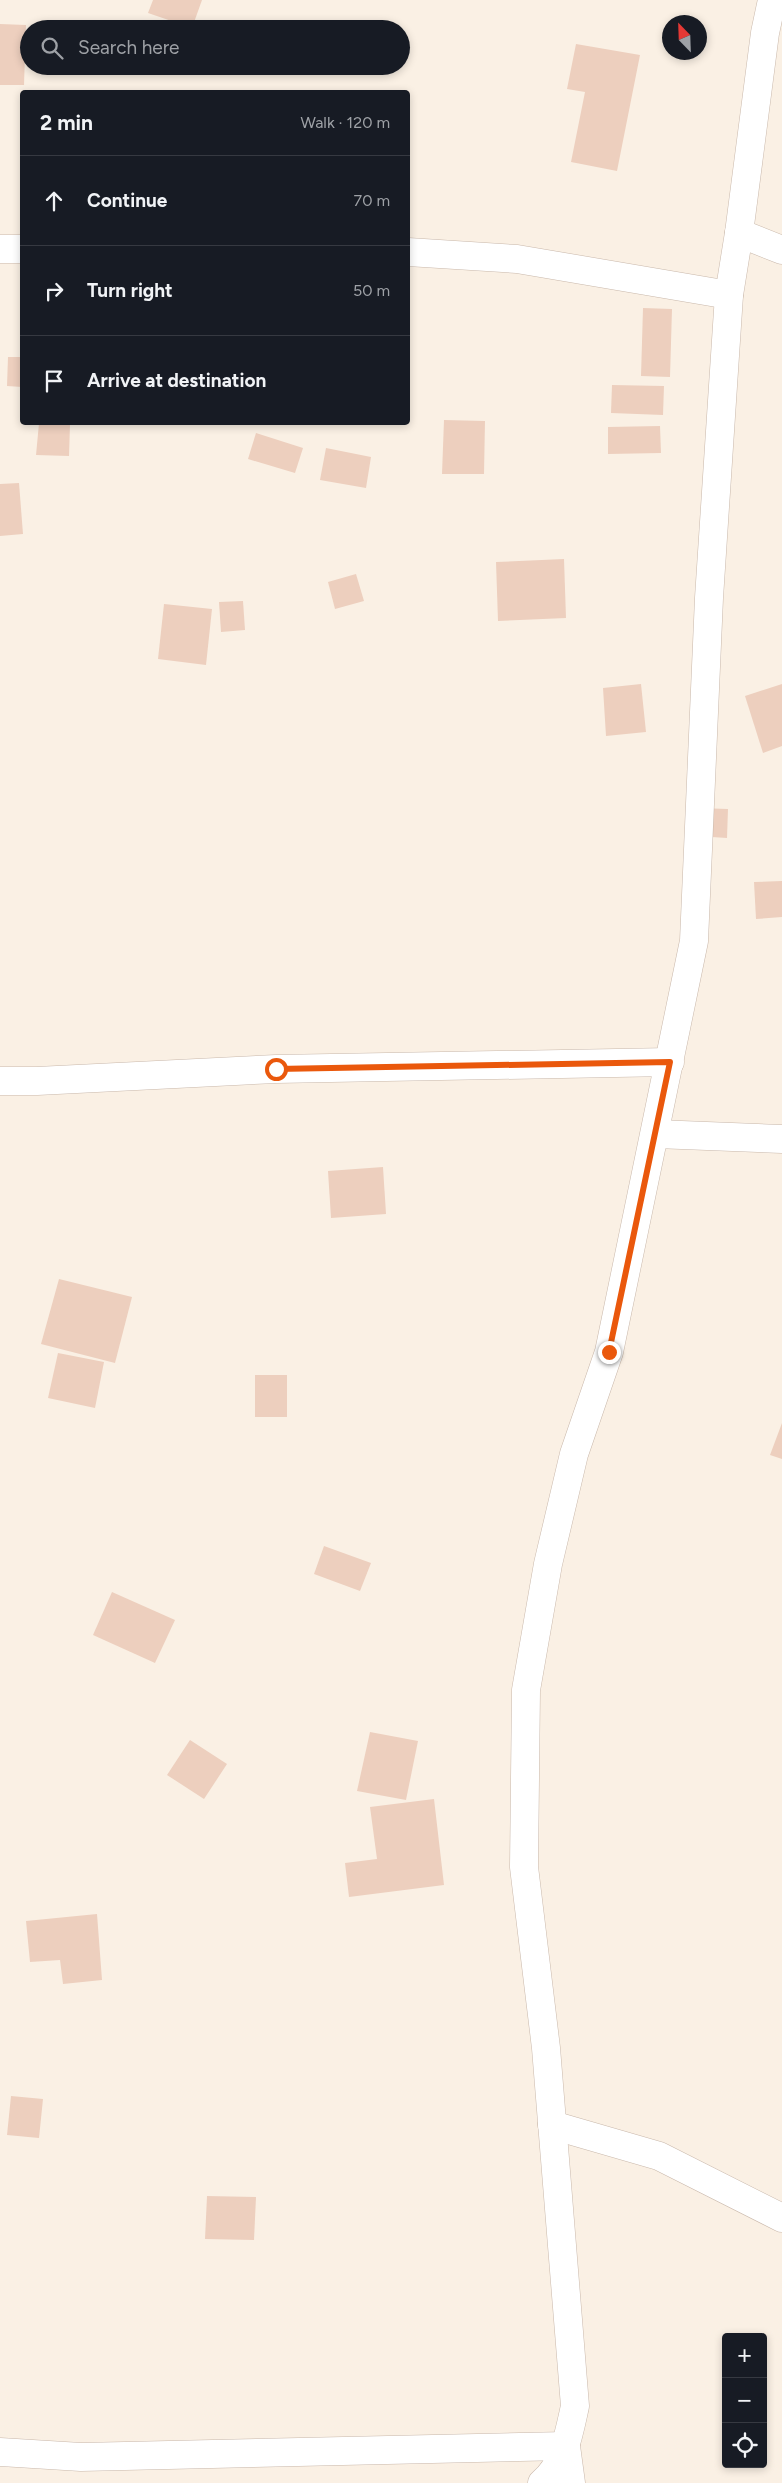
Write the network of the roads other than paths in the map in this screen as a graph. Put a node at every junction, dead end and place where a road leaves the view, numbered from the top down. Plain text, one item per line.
1 (772, 0) edge
2 (739, 232) junction
3 (0, 249) edge
4 (20, 250) edge
5 (782, 250) edge
6 (410, 252) edge
7 (729, 295) junction
8 (670, 1062) junction
9 (0, 1081) edge
10 (656, 1134) junction
11 (782, 1139) edge
12 (552, 2125) junction
13 (782, 2218) edge
14 (566, 2446) junction
15 (0, 2452) edge
16 (542, 2483) edge
17 (571, 2483) edge

1 - 2 street
2 - 5 street
2 - 7 street
3 - 4 street
6 - 7 street
7 - 8 street
8 - 9 street
8 - 10 street
10 - 11 street
10 - 12 street
12 - 13 street
12 - 14 street
14 - 15 street
14 - 16 street
14 - 17 street

